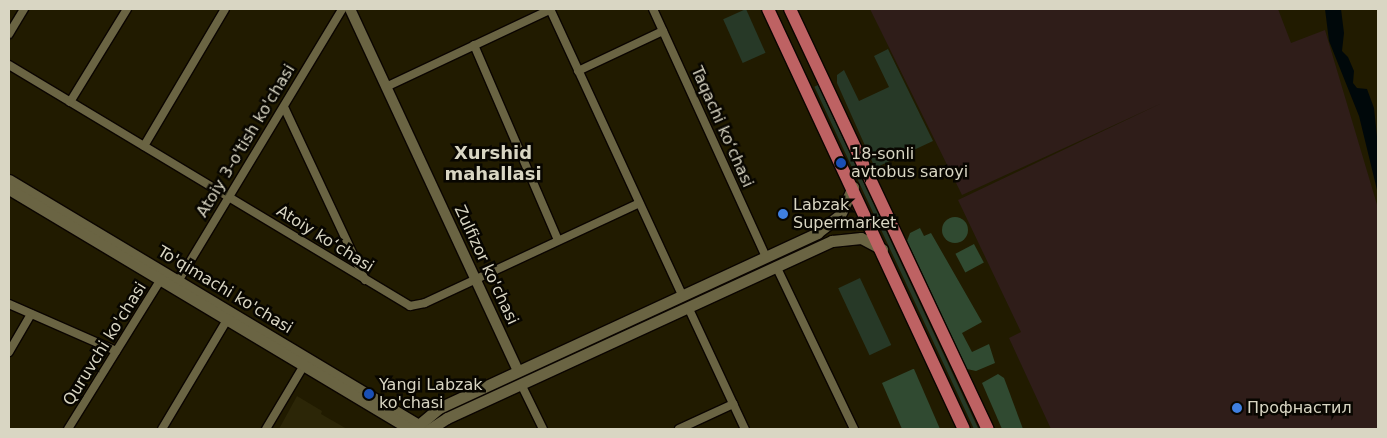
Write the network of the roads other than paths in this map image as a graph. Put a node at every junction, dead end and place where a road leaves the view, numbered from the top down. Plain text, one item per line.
1 (24, 9) edge
2 (127, 9) edge
3 (225, 9) edge
4 (342, 9) edge
5 (350, 9) edge
6 (550, 9) edge
7 (653, 9) edge
8 (768, 9) edge
9 (790, 9) edge
10 (663, 31) junction
11 (9, 34) edge
12 (474, 46) junction
13 (9, 65) edge
14 (820, 70) junction
15 (578, 71) junction
16 (801, 79) junction
17 (386, 87) junction
18 (70, 102) junction
19 (284, 107) junction
20 (144, 146) junction
21 (9, 180) edge
22 (853, 188) junction
23 (9, 189) edge
24 (229, 196) junction
25 (639, 203) junction
26 (808, 237) junction
27 (558, 240) junction
28 (813, 249) junction
29 (882, 249) junction
30 (766, 257) junction
31 (776, 266) junction
32 (163, 276) junction
33 (475, 279) junction
34 (366, 280) junction
35 (176, 284) junction
36 (682, 295) junction
37 (9, 304) edge
38 (688, 307) junction
39 (31, 314) junction
40 (227, 320) junction
41 (116, 351) junction
42 (9, 352) edge
43 (306, 362) junction
44 (518, 371) junction
45 (521, 384) junction
46 (733, 404) junction
47 (417, 428) edge
48 (68, 429) edge
49 (162, 429) edge
50 (266, 429) edge
51 (430, 429) edge
52 (542, 429) edge
53 (679, 429) edge
54 (745, 429) edge
55 (854, 429) edge
56 (964, 429) edge
57 (988, 429) edge

1 - 11 street
2 - 18 street
3 - 20 street
4 - 19 street, Atoiy 3-o'tish ko'chasi
5 - 17 street, Zulfizor ko'chasi
6 - 12 street
6 - 15 street
7 - 10 street, Taqachi koʻchasi
8 - 16 highway
9 - 14 highway
10 - 15 street
10 - 30 street, Taqachi koʻchasi
12 - 17 street
12 - 27 street
13 - 18 street, Atoiy koʻchasi
14 - 16 highway
14 - 57 highway
15 - 25 street
16 - 22 highway
17 - 33 street, Zulfizor ko'chasi
18 - 20 street, Atoiy koʻchasi
19 - 24 street, Atoiy 3-o'tish ko'chasi
19 - 34 street
20 - 24 street, Atoiy koʻchasi
21 - 32 main road, To'qimachi ko'chasi
22 - 26 main road
22 - 29 highway
23 - 32 main road, To'qimachi ko'chasi
24 - 34 street, Atoiy koʻchasi
24 - 35 street, Atoiy 3-o'tish ko'chasi
25 - 27 street, Atoiy koʻchasi
25 - 36 street
26 - 28 main road
26 - 30 main road
27 - 33 street, Atoiy koʻchasi
28 - 29 main road
28 - 31 main road
29 - 56 highway
30 - 36 main road
31 - 38 main road
31 - 55 street
32 - 35 main road, To'qimachi ko'chasi
32 - 41 street, Quruvchi ko'chasi
33 - 34 street, Atoiy koʻchasi
33 - 44 street, Zulfizor ko'chasi
35 - 40 main road, To'qimachi ko'chasi
35 - 43 main road, To'qimachi ko'chasi
36 - 44 main road
37 - 39 street
38 - 45 main road
38 - 46 street
39 - 41 street
39 - 42 street
40 - 43 main road, To'qimachi ko'chasi
40 - 49 street
41 - 48 street, Quruvchi ko'chasi
43 - 47 main road, To'qimachi ko'chasi
43 - 50 street
44 - 47 main road
45 - 51 main road
45 - 52 street
46 - 53 street
46 - 54 street

